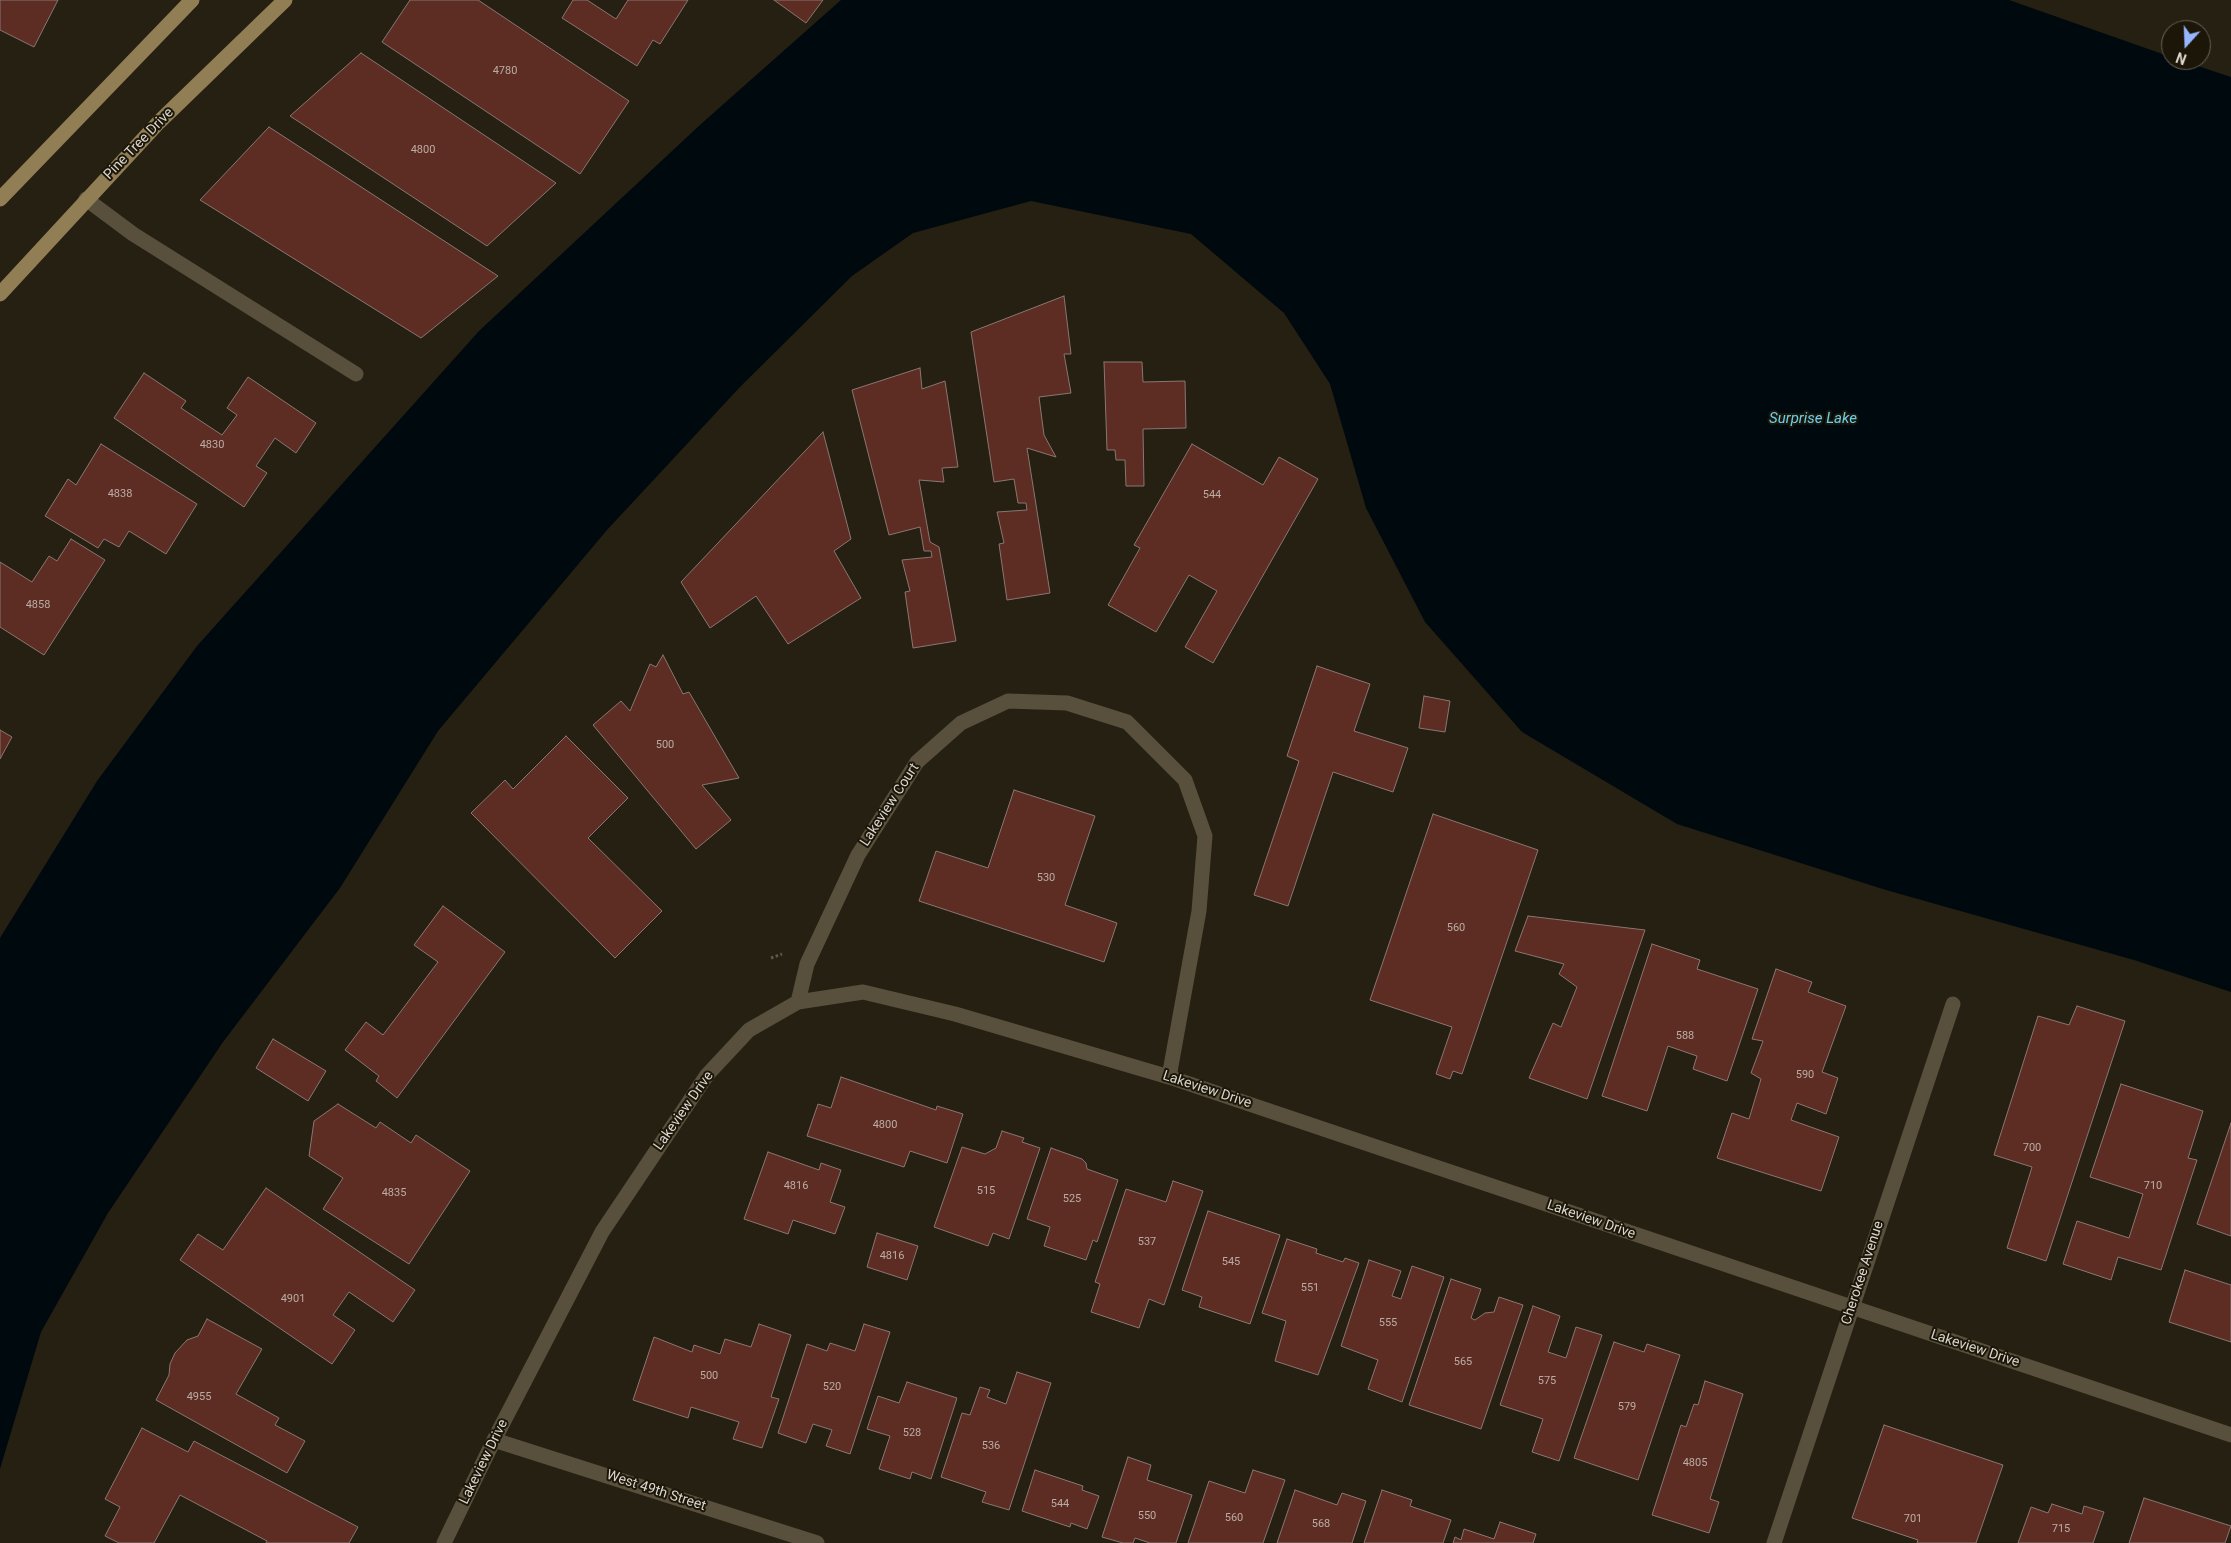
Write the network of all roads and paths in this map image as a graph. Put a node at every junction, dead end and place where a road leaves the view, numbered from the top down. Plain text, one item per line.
1 (192, 0) edge
2 (285, 0) edge
3 (86, 199) junction
4 (0, 200) edge
5 (0, 294) edge
6 (356, 374) dead end
7 (798, 1002) junction
8 (1953, 1004) dead end
9 (1169, 1077) junction
10 (1851, 1308) junction
11 (2231, 1435) edge
12 (494, 1440) junction
13 (444, 1543) edge
14 (817, 1543) edge
15 (1774, 1543) edge

1 - 4 main road
2 - 3 main road, Pine Tree Drive
3 - 5 main road, Pine Tree Drive
3 - 6 street
7 - 9 street, Lakeview Drive
7 - 9 street, Lakeview Court
7 - 12 street, Lakeview Drive
8 - 10 street, Cherokee Avenue
9 - 10 street, Lakeview Drive
10 - 11 street, Lakeview Drive
10 - 15 street, Cherokee Avenue
12 - 13 street, Lakeview Drive
12 - 14 street, West 49th Street

